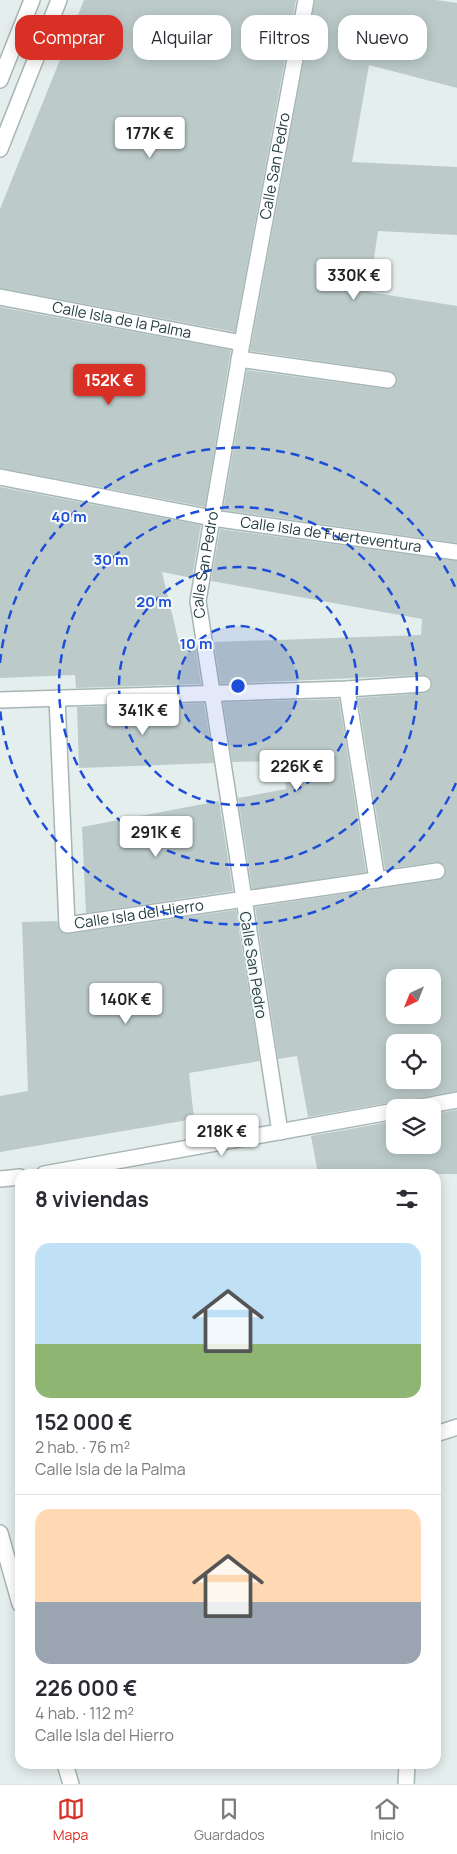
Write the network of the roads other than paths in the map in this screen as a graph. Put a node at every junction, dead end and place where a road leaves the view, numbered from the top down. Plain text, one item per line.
1 (32, 0) edge
2 (59, 0) edge
3 (306, 0) edge
4 (0, 80) edge
5 (0, 149) edge
6 (0, 298) edge
7 (242, 343) junction
8 (240, 359) junction
9 (388, 380) dead end
10 (0, 477) edge
11 (212, 518) junction
12 (457, 552) edge
13 (423, 684) dead end
14 (347, 689) junction
15 (211, 693) junction
16 (57, 698) junction
17 (0, 700) edge
18 (437, 871) dead end
19 (376, 880) junction
20 (243, 900) junction
21 (457, 1100) edge
22 (441, 1103) edge
23 (386, 1113) edge
24 (280, 1132) junction
25 (72, 1169) edge
26 (15, 1178) edge
27 (0, 1179) edge
28 (457, 1427) edge
29 (441, 1432) edge
30 (0, 1533) edge
31 (14, 1560) edge
32 (66, 1769) edge
33 (407, 1769) edge
34 (71, 1784) edge
35 (406, 1784) edge

1 - 4 street
2 - 5 street
3 - 7 street, Calle San Pedro
6 - 7 street, Calle Isla de la Palma
7 - 8 street, Calle San Pedro
8 - 9 street
8 - 11 street, Calle San Pedro
10 - 11 street, Calle Isla de Fuerteventura
11 - 12 street, Calle Isla de Fuerteventura
11 - 15 street, Calle San Pedro
13 - 14 street
14 - 15 street
14 - 19 street
15 - 16 street
15 - 20 street, Calle San Pedro
16 - 17 street
16 - 20 street, Calle Isla del Hierro
18 - 19 street, Calle Isla del Hierro
19 - 20 street, Calle Isla del Hierro
20 - 24 street, Calle San Pedro
21 - 22 street
23 - 24 street
24 - 25 street
26 - 27 street
28 - 29 street
30 - 31 street
32 - 34 street
33 - 35 street

